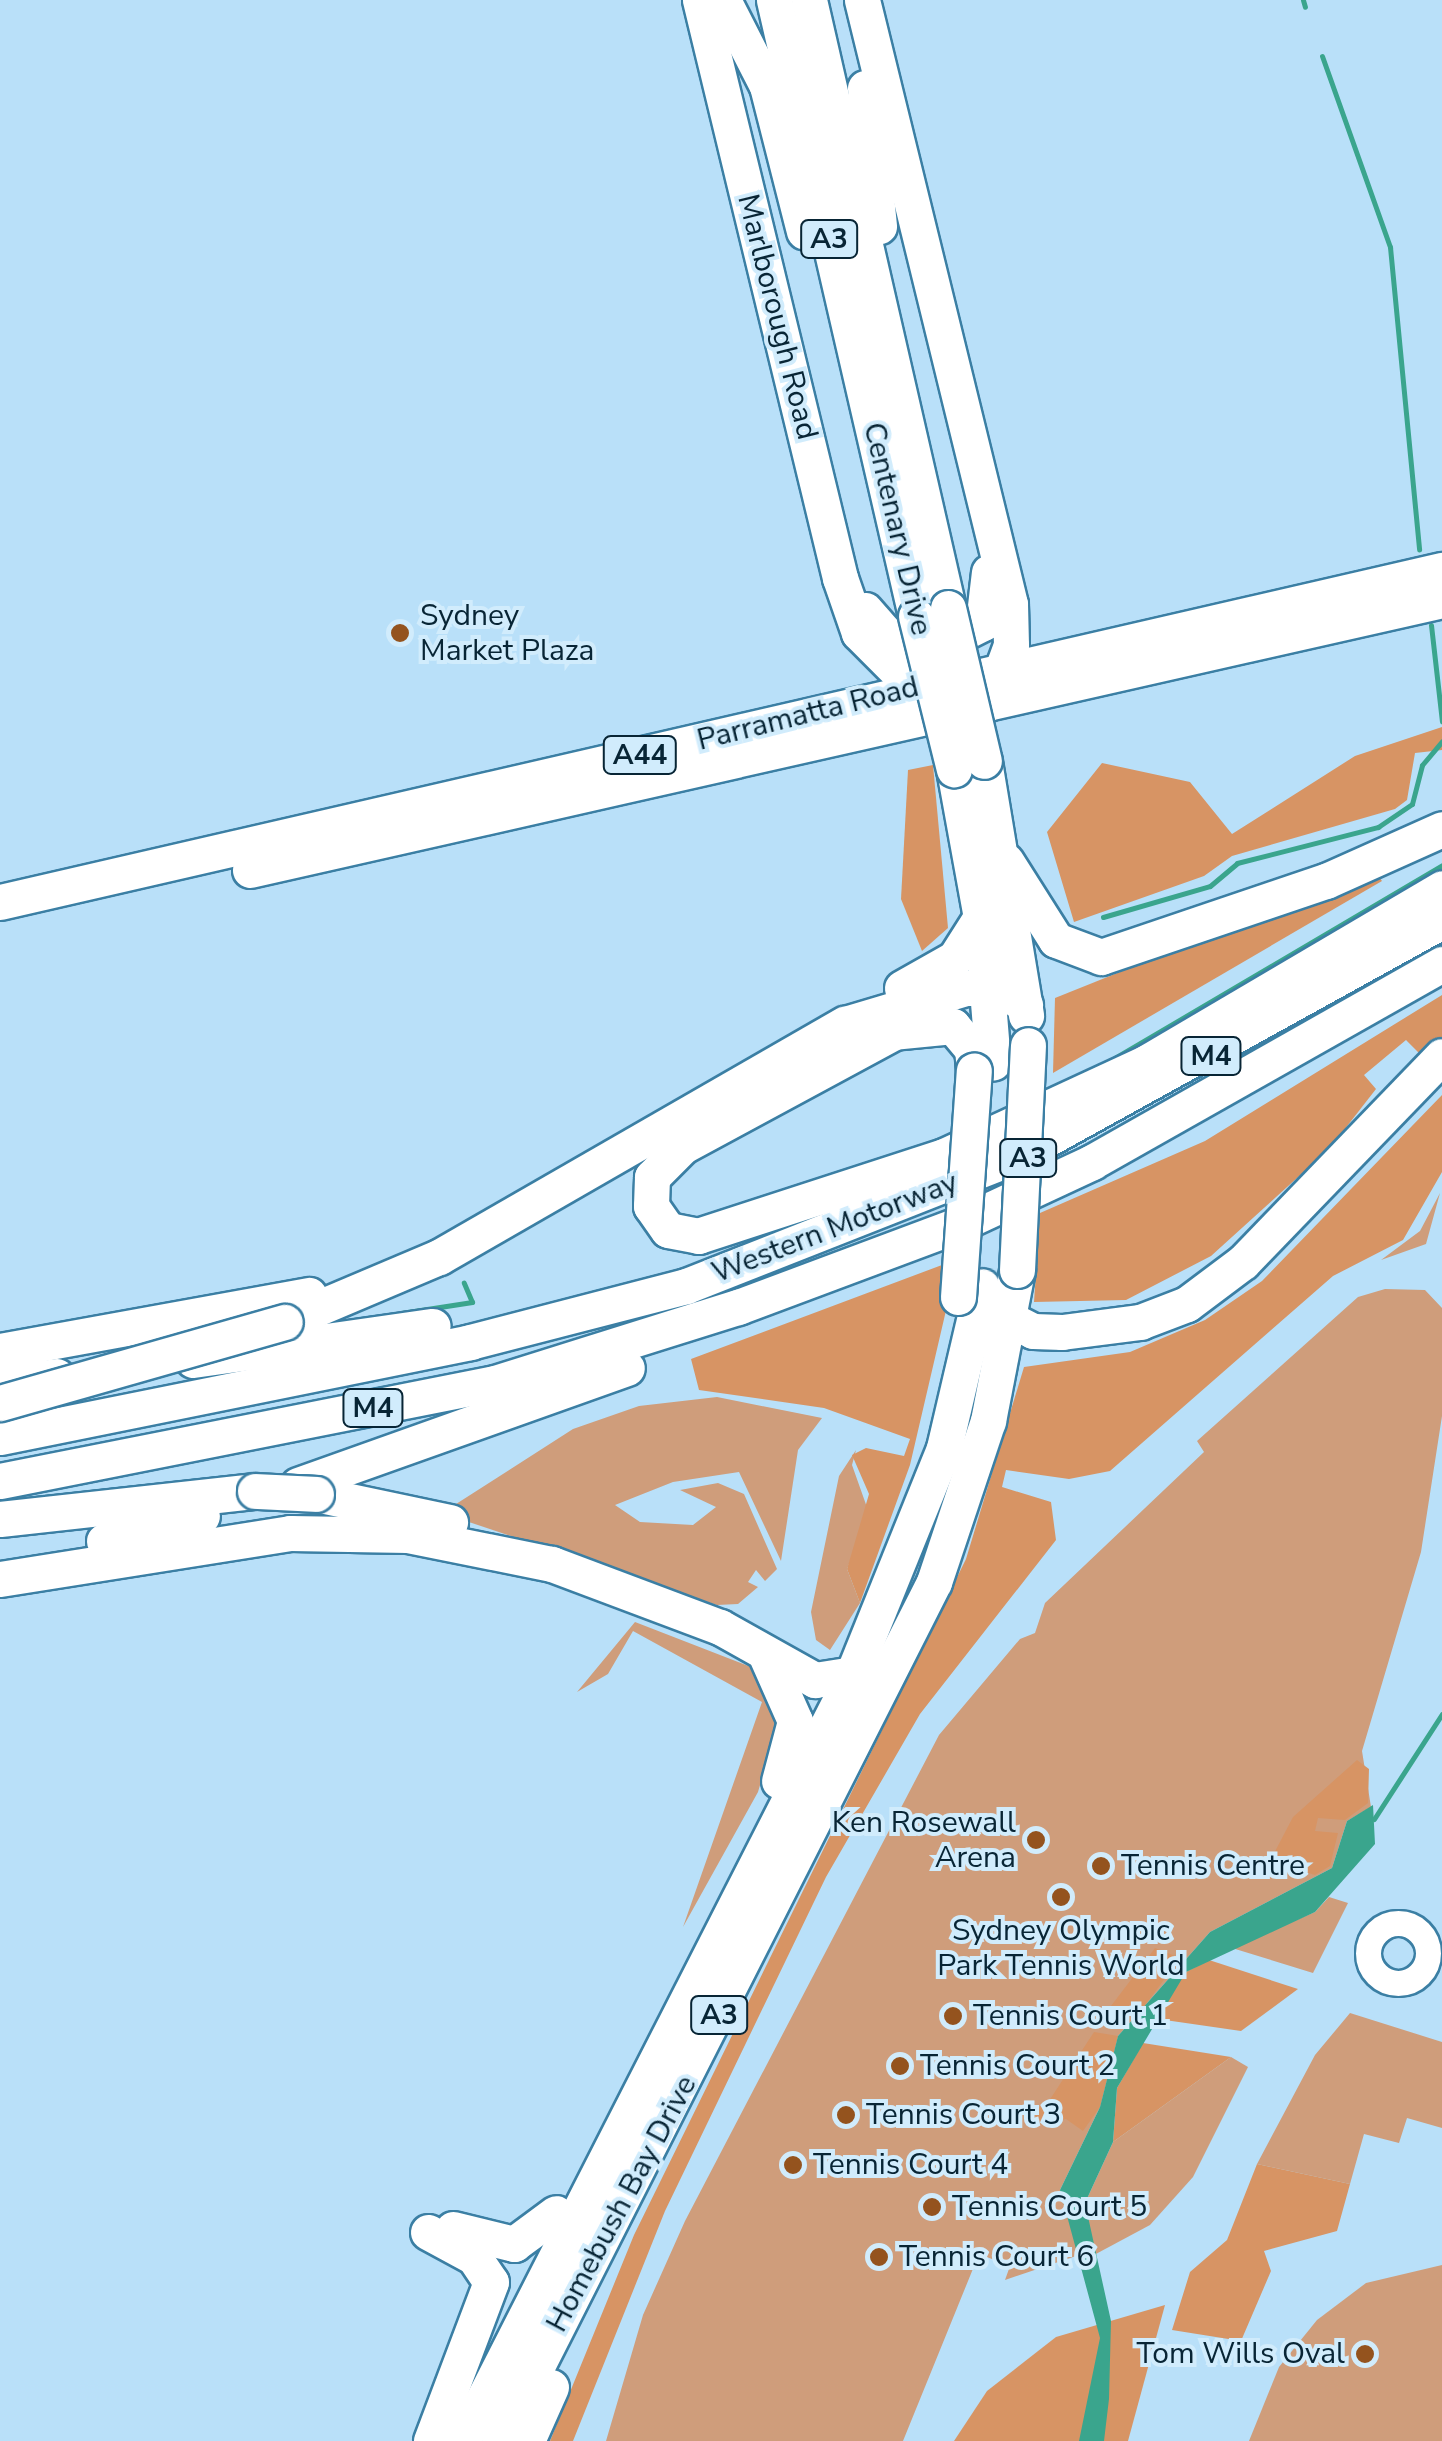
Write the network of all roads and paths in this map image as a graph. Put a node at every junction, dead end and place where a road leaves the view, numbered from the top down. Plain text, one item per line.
1 (700, 0) edge
2 (723, 0) edge
3 (774, 0) edge
4 (809, 0) edge
5 (865, 11) edge
6 (884, 322) junction
7 (885, 478) junction
8 (981, 482) junction
9 (833, 540) junction
10 (1442, 570) edge
11 (1442, 600) edge
12 (1010, 604) junction
13 (932, 612) junction
14 (859, 632) junction
15 (1044, 657) junction
16 (1005, 666) junction
17 (906, 689) junction
18 (821, 710) junction
19 (971, 713) junction
20 (969, 765) junction
21 (1442, 828) edge
22 (1006, 860) junction
23 (1442, 888) edge
24 (0, 902) edge
25 (981, 918) junction
26 (1442, 922) edge
27 (0, 926) edge
28 (1442, 964) edge
29 (988, 987) junction
30 (1025, 1004) junction
31 (1442, 1056) edge
32 (771, 1061) junction
33 (983, 1067) junction
34 (456, 1244) junction
35 (970, 1292) junction
36 (647, 1298) junction
37 (738, 1307) junction
38 (1010, 1323) junction
39 (0, 1351) edge
40 (0, 1383) edge
41 (0, 1403) edge
42 (0, 1437) edge
43 (0, 1481) edge
44 (307, 1490) junction
45 (202, 1516) dead end
46 (0, 1519) edge
47 (412, 1524) junction
48 (0, 1559) edge
49 (0, 1579) edge
50 (759, 1650) junction
51 (852, 1674) junction
52 (885, 1688) junction
53 (1435, 1952) edge
54 (1430, 1979) edge
55 (690, 1994) junction
56 (652, 2067) junction
57 (556, 2212) junction
58 (618, 2214) junction
59 (434, 2441) edge
60 (462, 2441) edge
61 (499, 2441) edge
62 (526, 2441) edge

1 - 9 highway, Marlborough Road
2 - 7 highway
3 - 7 highway, Centenary Drive / A3
4 - 6 highway, Centenary Drive / A3
5 - 6 highway
5 - 8 highway
6 - 13 highway, Centenary Drive / A3
7 - 13 highway, Centenary Drive / A3
8 - 9 highway
8 - 12 highway
9 - 14 highway, Marlborough Road
10 - 15 highway, Parramatta Road / A44
11 - 19 highway, Parramatta Road / A44
12 - 15 highway
12 - 16 highway
13 - 20 highway, Centenary Drive / A3, bridge
14 - 17 highway, Marlborough Road
14 - 18 highway, Marlborough Road
15 - 16 highway, Parramatta Road / A44
16 - 17 highway, Parramatta Road / A44
16 - 19 highway
17 - 18 highway, Parramatta Road / A44
17 - 19 highway, Marlborough Road
18 - 24 highway, Parramatta Road / A44
19 - 27 highway, Parramatta Road / A44
20 - 22 highway, Centenary Drive / A3
20 - 25 highway, Centenary Drive / A3
21 - 22 highway
22 - 30 highway, Centenary Drive / A3
23 - 33 highway
25 - 29 highway, Centenary Drive / A3
25 - 32 highway
26 - 36 highway, Western Motorway / M4
28 - 37 highway, Western Motorway / M4
29 - 30 highway
29 - 32 highway
29 - 33 highway, Centenary Drive / A3
30 - 38 highway, Homebush Bay Drive / A3, bridge
31 - 38 highway
32 - 34 highway
33 - 35 highway, Homebush Bay Drive / A3
34 - 39 highway
34 - 41 highway, bridge
35 - 38 highway
35 - 51 highway, Homebush Bay Drive / A3
36 - 40 highway, Western Motorway / M4
36 - 42 highway, Western Motorway / M4
37 - 43 highway, Western Motorway / M4
37 - 44 highway, Western Motorway
38 - 52 highway, Homebush Bay Drive / A3
44 - 46 highway, bridge
44 - 47 highway
45 - 48 highway
47 - 49 highway
47 - 50 highway
50 - 51 highway
50 - 55 highway
51 - 52 highway
51 - 55 highway, Homebush Bay Drive / A3
52 - 58 highway, Homebush Bay Drive / A3
53 - 54 street
53 - 54 street
55 - 56 highway, Homebush Bay Drive / A3
56 - 57 highway
56 - 60 highway, Homebush Bay Drive / A3
57 - 59 highway
57 - 59 highway
58 - 61 highway, Homebush Bay Drive / A3
58 - 62 highway

